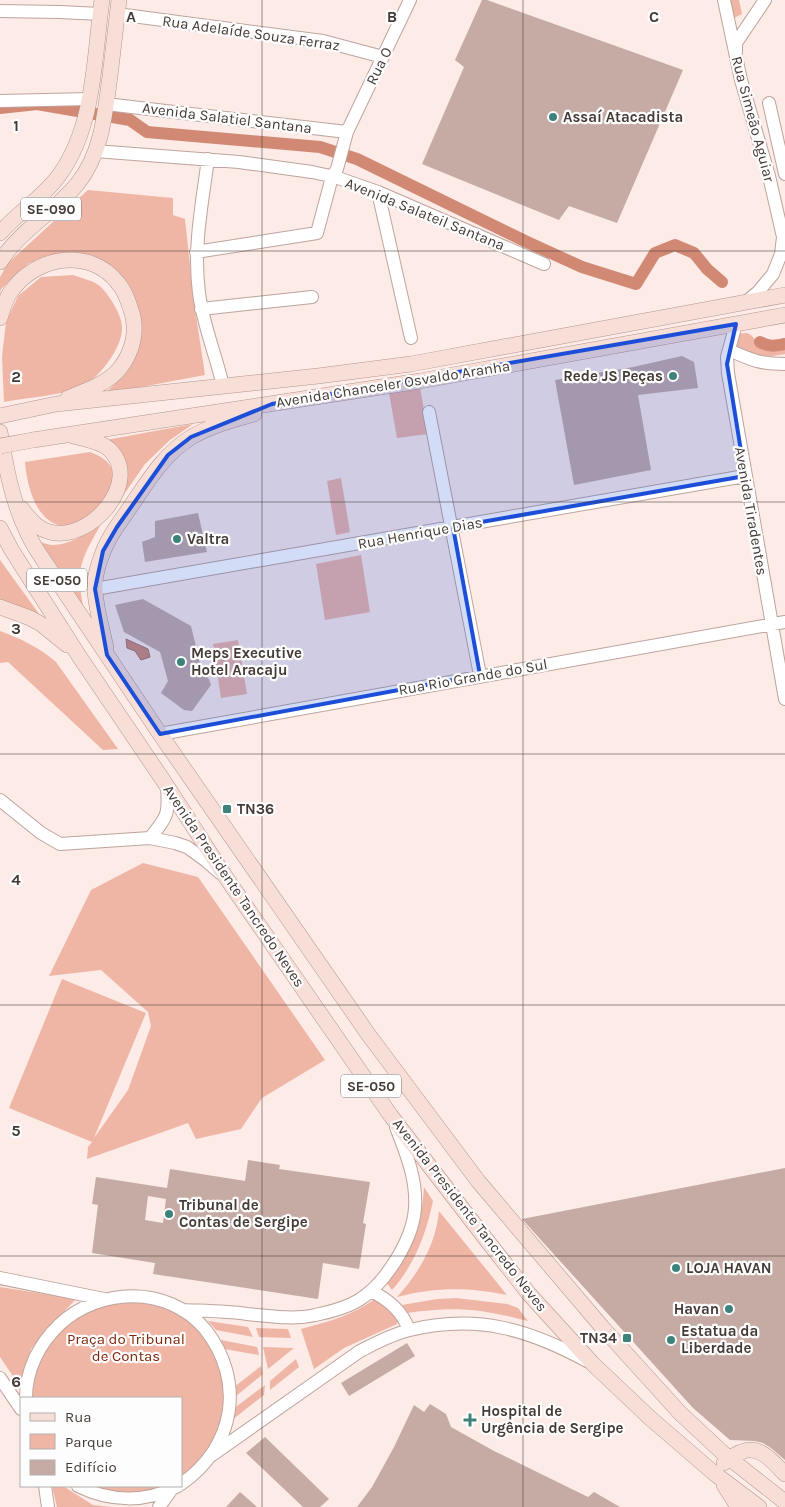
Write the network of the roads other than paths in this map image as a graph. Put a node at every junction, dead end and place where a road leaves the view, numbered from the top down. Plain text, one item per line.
1 (410, 0) edge
2 (724, 0) edge
3 (765, 0) edge
4 (101, 7) edge
5 (118, 7) edge
6 (0, 12) edge
7 (383, 57) junction
8 (737, 64) junction
9 (0, 101) edge
10 (770, 103) dead end
11 (88, 104) junction
12 (106, 107) junction
13 (345, 138) junction
14 (95, 151) junction
15 (208, 159) junction
16 (334, 173) junction
17 (785, 174) edge
18 (378, 192) junction
19 (6, 220) edge
20 (0, 233) edge
21 (784, 238) edge
22 (196, 252) junction
23 (0, 262) edge
24 (544, 264) dead end
25 (785, 295) edge
26 (312, 297) dead end
27 (744, 303) junction
28 (202, 308) junction
29 (785, 315) edge
30 (0, 318) edge
31 (736, 324) junction
32 (411, 338) dead end
33 (728, 350) junction
34 (785, 364) edge
35 (223, 386) junction
36 (56, 404) junction
37 (272, 404) junction
38 (429, 412) dead end
39 (0, 416) edge
40 (0, 432) edge
41 (64, 434) junction
42 (0, 446) edge
43 (745, 476) junction
44 (14, 501) junction
45 (453, 527) junction
46 (0, 528) edge
47 (94, 589) junction
48 (0, 607) edge
49 (785, 622) edge
50 (771, 624) junction
51 (107, 655) junction
52 (79, 656) junction
53 (480, 676) junction
54 (785, 699) edge
55 (160, 734) junction
56 (167, 786) junction
57 (0, 800) edge
58 (150, 838) junction
59 (227, 879) junction
60 (391, 1116) junction
61 (0, 1278) edge
62 (371, 1291) junction
63 (104, 1299) junction
64 (181, 1310) junction
65 (409, 1330) junction
66 (593, 1364) junction
67 (0, 1378) edge
68 (26, 1397) edge
69 (20, 1408) edge
70 (212, 1455) junction
71 (729, 1458) junction
72 (785, 1474) edge
73 (717, 1475) junction
74 (182, 1483) edge
75 (46, 1487) edge
76 (80, 1487) edge
77 (175, 1487) edge
78 (176, 1487) edge
79 (785, 1502) edge
80 (48, 1507) edge
81 (159, 1507) edge
82 (738, 1507) edge
83 (759, 1507) edge

1 - 7 street, Rua O
2 - 8 street, Rua Simeão Aguiar
3 - 8 street
4 - 6 street
4 - 11 main road, SE-090
5 - 7 street, Rua Adelaíde Souza Ferraz
5 - 12 main road, SE-090
7 - 13 street, Rua O
8 - 21 street, Rua Simeão Aguiar
9 - 11 street
10 - 17 street
11 - 19 main road, SE-090
12 - 13 street, Avenida Salatiel Santana
12 - 14 main road, SE-090
13 - 16 street, Rua O
14 - 15 street, Avenida Salateil Santana
14 - 23 main road, SE-090
15 - 16 street, Avenida Salateil Santana
15 - 22 street
16 - 18 street, Avenida Salateil Santana
16 - 22 street, Rua O
18 - 24 street, Avenida Salateil Santana
18 - 32 street
19 - 20 main road, SE-090
21 - 27 street
22 - 28 street
25 - 27 main road, Avenida Chanceler Osvaldo Aranha
26 - 28 street
27 - 35 main road, Avenida Chanceler Osvaldo Aranha
28 - 35 street
29 - 31 main road, Avenida Chanceler Osvaldo Aranha
30 - 36 main road
31 - 33 street, Avenida Tiradentes
31 - 37 main road, Avenida Chanceler Osvaldo Aranha
33 - 34 street
33 - 43 street, Avenida Tiradentes
35 - 36 main road, Avenida Chanceler Osvaldo Aranha
36 - 39 main road, Avenida Chanceler Osvaldo Aranha
37 - 41 main road, Avenida Chanceler Osvaldo Aranha
37 - 47 main road
38 - 45 street
40 - 44 main road, SE-050
41 - 42 main road, Avenida Chanceler Osvaldo Aranha, bridge
41 - 44 main road
43 - 45 street, Rua Henrique Dias
43 - 50 street, Avenida Tiradentes
44 - 51 main road, SE-050
45 - 47 street, Rua Henrique Dias
45 - 53 street
46 - 52 main road, SE-050
47 - 51 main road
48 - 52 main road
49 - 50 street, Rua Rio Grande do Sul
50 - 53 street, Rua Rio Grande do Sul
50 - 54 street, Avenida Tiradentes
51 - 55 main road, Avenida Presidente Tancredo Neves / SE-050
52 - 56 main road, Avenida Presidente Tancredo Neves / SE-050
53 - 55 street, Rua Rio Grande do Sul
55 - 71 main road, Avenida Presidente Tancredo Neves / SE-050
56 - 58 street
56 - 59 main road, Avenida Presidente Tancredo Neves / SE-050
57 - 58 street
58 - 59 street
59 - 60 main road, Avenida Presidente Tancredo Neves / SE-050
60 - 62 street
60 - 66 main road, Avenida Presidente Tancredo Neves / SE-050
61 - 63 street
62 - 64 street
62 - 65 street
63 - 64 street
63 - 68 street
64 - 70 street
65 - 66 street
65 - 70 street
66 - 73 main road, Avenida Presidente Tancredo Neves / SE-050
67 - 69 street
70 - 74 street
71 - 72 main road
71 - 73 main road
71 - 79 main road, Avenida Presidente Tancredo Neves / SE-050
73 - 82 main road
73 - 83 main road, Avenida Presidente Tancredo Neves / SE-050
75 - 80 street
76 - 77 street
78 - 81 street

